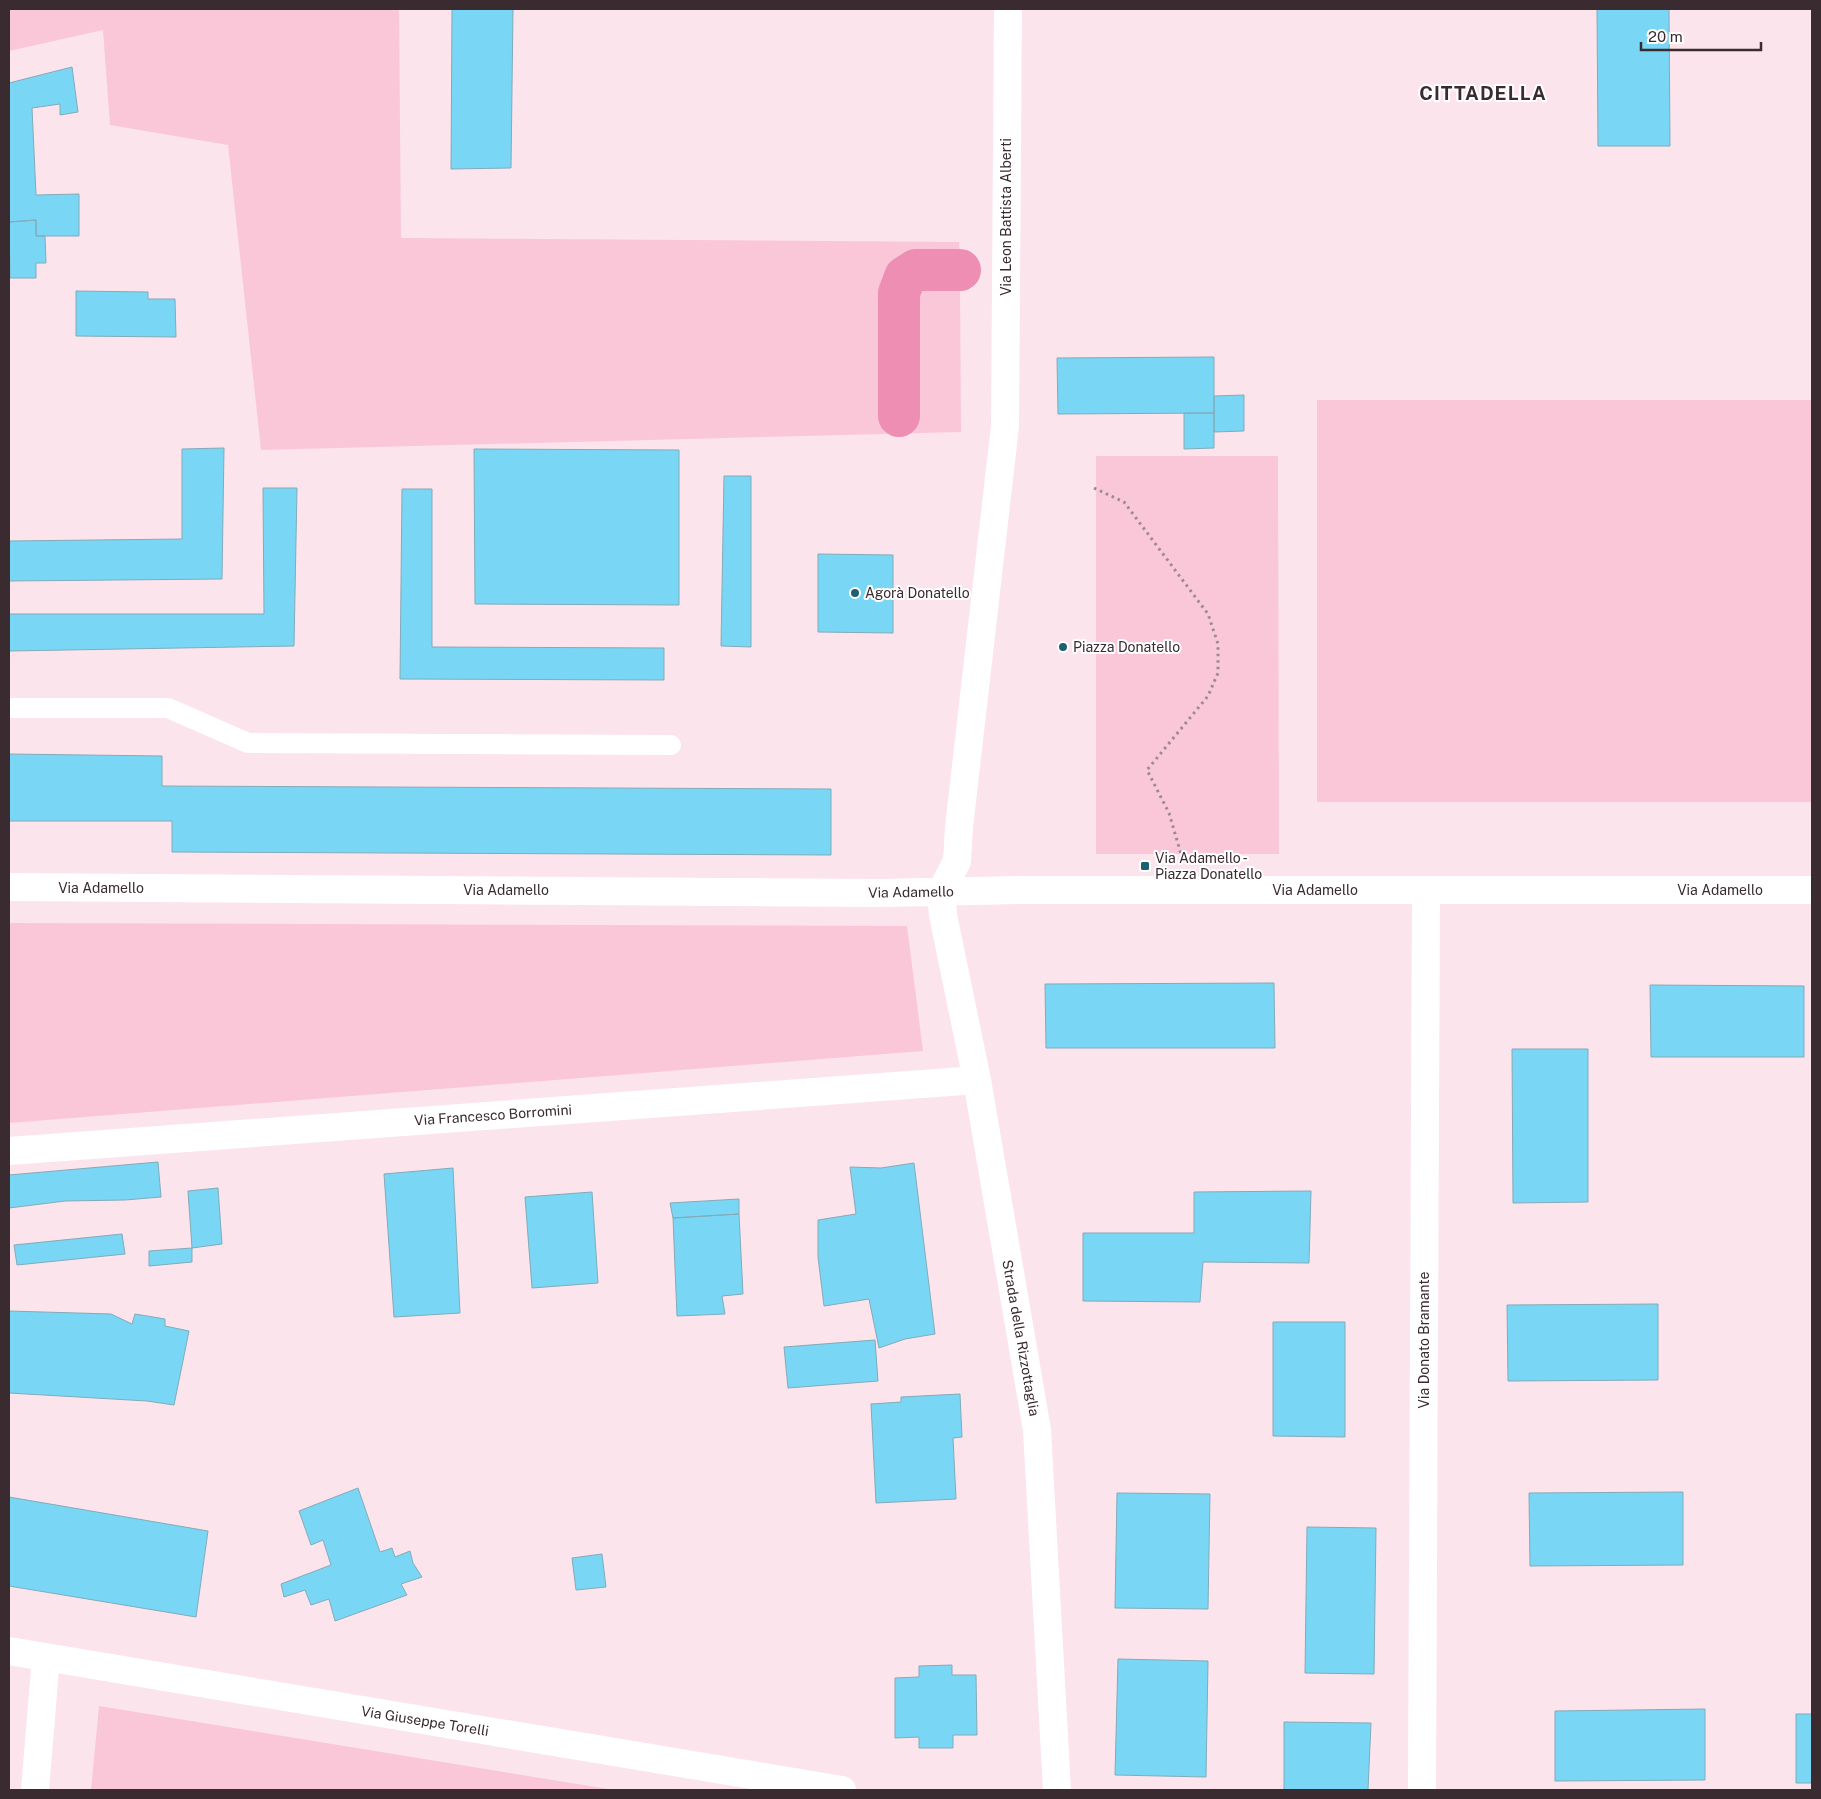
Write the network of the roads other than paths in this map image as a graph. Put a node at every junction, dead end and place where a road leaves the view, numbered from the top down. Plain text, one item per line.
1 (1008, 9) edge
2 (9, 708) edge
3 (670, 745) dead end
4 (9, 887) edge
5 (1426, 890) junction
6 (1812, 890) edge
7 (941, 892) junction
8 (977, 1080) junction
9 (9, 1151) edge
10 (9, 1651) edge
11 (46, 1657) junction
12 (35, 1790) edge
13 (842, 1790) edge
14 (1057, 1790) edge
15 (1422, 1790) edge

1 - 7 street, Via Leon Battista Alberti
2 - 3 lane
4 - 7 street, Via Adamello
5 - 6 street, Via Adamello
5 - 7 street, Via Adamello
5 - 15 street, Via Donato Bramante
7 - 8 street, Strada della Rizzottaglia
8 - 9 street, Via Francesco Borromini
8 - 14 street, Strada della Rizzottaglia
10 - 11 street, Via Giuseppe Torelli
11 - 12 street
11 - 13 street, Via Giuseppe Torelli

